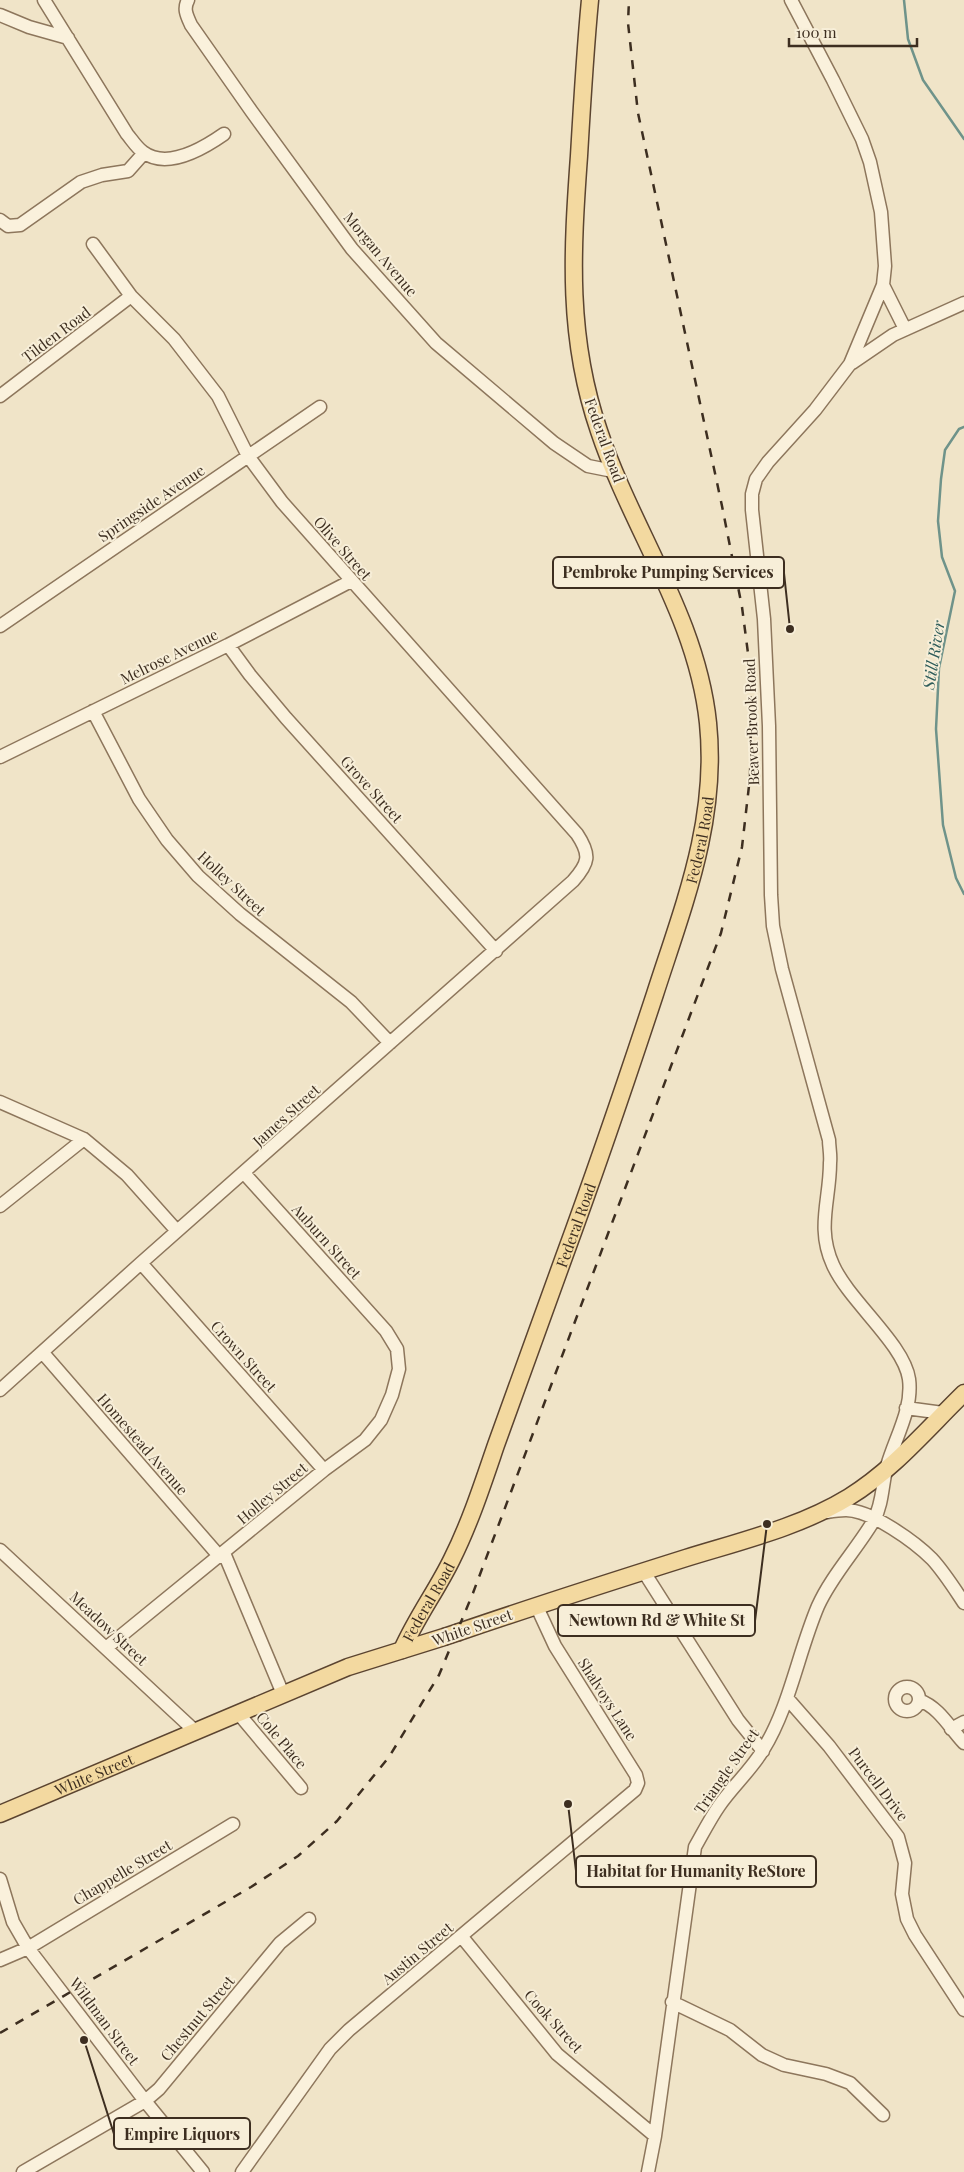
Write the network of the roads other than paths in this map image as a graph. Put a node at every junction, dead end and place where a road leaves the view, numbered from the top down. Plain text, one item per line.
1 (44, 0) edge
2 (188, 0) edge
3 (590, 0) edge
4 (791, 0) edge
5 (0, 15) edge
6 (68, 38) junction
7 (224, 134) dead end
8 (144, 153) junction
9 (0, 220) edge
10 (93, 244) dead end
11 (883, 285) junction
12 (131, 296) junction
13 (964, 303) edge
14 (905, 329) junction
15 (850, 364) junction
16 (0, 396) edge
17 (320, 407) dead end
18 (248, 456) junction
19 (614, 471) junction
20 (351, 581) junction
21 (0, 626) edge
22 (228, 645) junction
23 (93, 711) junction
24 (0, 757) edge
25 (587, 859) joint
26 (496, 950) junction
27 (390, 1044) junction
28 (0, 1102) edge
29 (84, 1138) junction
30 (244, 1173) junction
31 (0, 1206) edge
32 (178, 1231) junction
33 (141, 1263) junction
34 (386, 1331) joint
35 (42, 1353) junction
36 (0, 1390) edge
37 (964, 1393) edge
38 (906, 1408) junction
39 (943, 1413) junction
40 (887, 1468) junction
41 (324, 1470) junction
42 (822, 1513) junction
43 (875, 1518) junction
44 (0, 1550) edge
45 (222, 1555) junction
46 (644, 1572) junction
47 (964, 1603) edge
48 (536, 1606) junction
49 (106, 1648) junction
50 (402, 1650) junction
51 (283, 1694) junction
52 (787, 1698) junction
53 (919, 1700) dead end
54 (238, 1713) junction
55 (964, 1722) edge
56 (951, 1729) junction
57 (195, 1732) junction
58 (964, 1742) edge
59 (763, 1751) junction
60 (638, 1783) joint
61 (301, 1788) dead end
62 (0, 1814) edge
63 (233, 1824) dead end
64 (0, 1878) edge
65 (310, 1919) dead end
66 (462, 1938) junction
67 (28, 1948) junction
68 (0, 1960) edge
69 (672, 2002) junction
70 (964, 2010) edge
71 (144, 2101) junction
72 (883, 2115) dead end
73 (655, 2136) junction
74 (23, 2172) edge
75 (203, 2172) edge
76 (242, 2172) edge
77 (648, 2172) edge

1 - 6 street
2 - 19 street, Morgan Avenue
3 - 19 main road, Federal Road
4 - 11 street, Beaver Brook Road
5 - 6 street
6 - 8 street
7 - 8 street
8 - 9 street
10 - 12 street, Olive Street
11 - 14 street
11 - 15 street, Beaver Brook Road
12 - 16 street, Tilden Road
12 - 18 street, Olive Street
13 - 14 street
14 - 15 street
15 - 38 street, Beaver Brook Road
17 - 18 street, Springside Avenue
18 - 20 street, Olive Street
18 - 21 street, Springside Avenue
19 - 50 main road, Federal Road
20 - 22 street, Melrose Avenue
20 - 25 street, Olive Street
22 - 23 street, Melrose Avenue
22 - 26 street, Grove Street
23 - 24 street, Melrose Avenue
23 - 27 street, Holley Street
25 - 26 street, James Street
26 - 27 street, James Street
27 - 30 street, James Street
28 - 29 street
29 - 31 street
29 - 32 street
30 - 32 street, James Street
30 - 34 street, Auburn Street
32 - 33 street, James Street
33 - 35 street, James Street
33 - 41 street, Crown Street
34 - 41 street, Holley Street
35 - 36 street, James Street
35 - 45 street, Homestead Avenue
37 - 39 main road, White Street
38 - 39 street
38 - 40 street, Beaver Brook Road
39 - 40 main road, White Street
40 - 42 main road, White Street
40 - 43 street, Triangle Street
41 - 45 street, Holley Street
42 - 43 street
42 - 46 main road, White Street
43 - 47 street
43 - 52 street, Triangle Street
44 - 49 street, Meadow Street
45 - 49 street, Holley Street
45 - 51 street, Homestead Avenue
46 - 48 main road, White Street
46 - 59 street
48 - 50 main road, White Street
48 - 60 street, Shalvoys Lane
49 - 57 street, Meadow Street
50 - 51 main road, White Street
51 - 54 main road, White Street
52 - 59 street, Triangle Street
52 - 70 street, Purcell Drive
53 - 56 street
54 - 57 main road, White Street
54 - 61 street, Cole Place
55 - 56 street
56 - 58 street
57 - 62 main road, White Street
59 - 69 street, Triangle Street
60 - 66 street, Austin Street
63 - 67 street, Chappelle Street
64 - 67 street, Wildman Street
65 - 71 street, Chestnut Street
66 - 73 street, Cook Street
66 - 76 street, Austin Street
67 - 68 street, Chappelle Street
67 - 71 street, Wildman Street
69 - 72 street
69 - 73 street, Triangle Street
71 - 74 street, Chestnut Street
71 - 75 street, Wildman Street
73 - 77 street, Triangle Street

